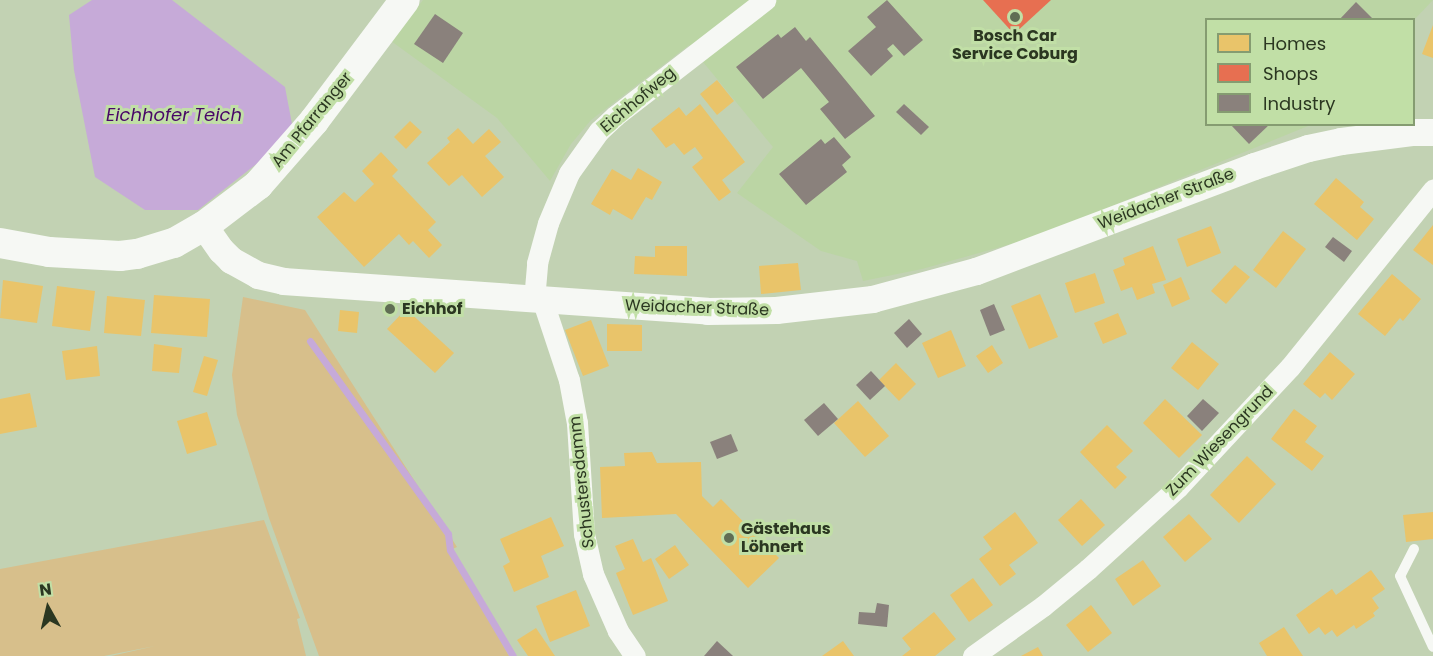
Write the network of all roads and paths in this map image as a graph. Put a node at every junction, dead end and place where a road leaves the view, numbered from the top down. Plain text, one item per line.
1 (405, 0) edge
2 (765, 0) edge
3 (1433, 132) edge
4 (1433, 190) edge
5 (204, 226) junction
6 (0, 243) edge
7 (539, 301) junction
8 (1414, 549) dead end
9 (1433, 647) edge
10 (635, 656) edge
11 (973, 656) edge

1 - 5 main road, Am Pfarranger
2 - 7 street, Eichhofweg
3 - 7 street, Weidacher Straße
4 - 11 street, Zum Wiesengrund
5 - 6 main road
5 - 7 street, Weidacher Straße
7 - 10 street, Schustersdamm
8 - 9 lane

